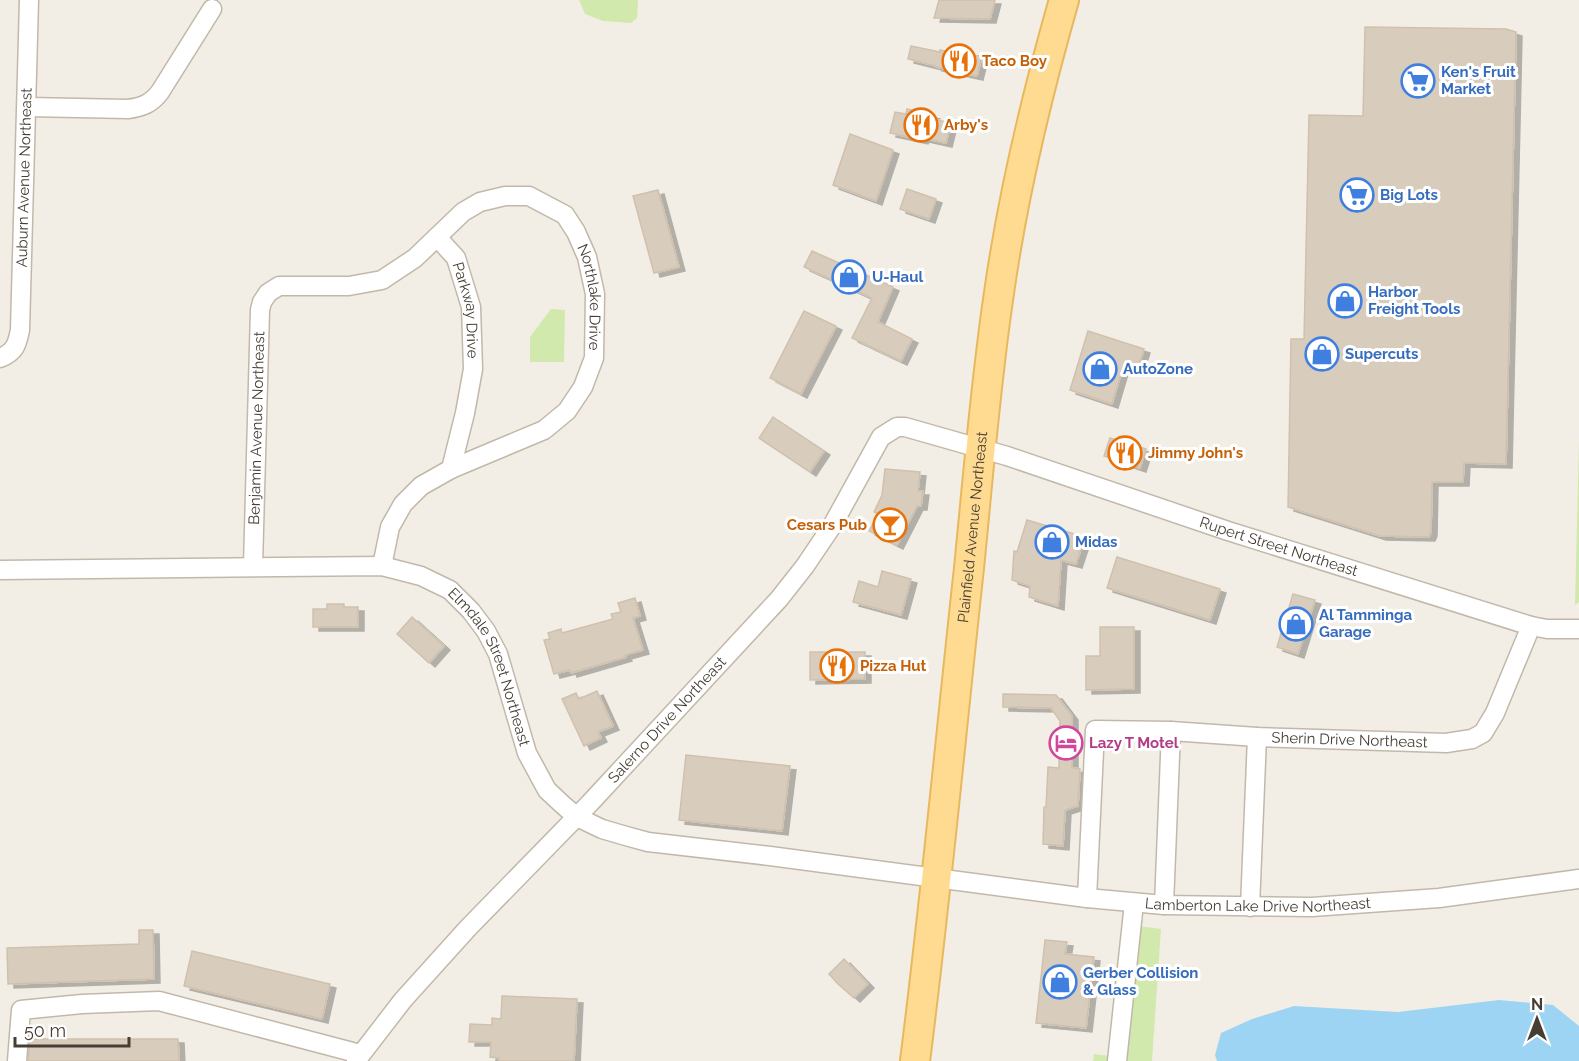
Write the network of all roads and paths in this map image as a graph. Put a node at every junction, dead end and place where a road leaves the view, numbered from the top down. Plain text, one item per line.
1 (29, 0) edge
2 (1064, 0) edge
3 (212, 9) dead end
4 (27, 107) junction
5 (437, 237) junction
6 (5, 356) edge
7 (980, 448) junction
8 (451, 469) junction
9 (253, 566) junction
10 (382, 566) junction
11 (0, 570) edge
12 (1531, 626) junction
13 (1579, 629) edge
14 (1172, 731) junction
15 (1257, 737) junction
16 (577, 817) junction
17 (936, 878) junction
18 (1579, 879) edge
19 (1087, 898) junction
20 (1134, 903) junction
21 (1164, 905) junction
22 (1250, 907) junction
23 (358, 1058) edge
24 (17, 1061) edge
25 (915, 1061) edge
26 (1117, 1061) edge

1 - 4 street, Auburn Avenue Northeast
2 - 7 main road, Plainfield Avenue Northeast
3 - 4 street
4 - 6 street, Auburn Avenue Northeast
5 - 8 street, Parkway Drive
5 - 8 street, Northlake Drive
5 - 9 street, Benjamin Avenue Northeast
7 - 12 street, Rupert Street Northeast
7 - 16 street, Salerno Drive Northeast
7 - 17 main road, Plainfield Avenue Northeast
8 - 10 street, Northlake Drive
9 - 10 street, Elmdale Street Northeast
9 - 11 street, Elmdale Street Northeast
10 - 16 street, Elmdale Street Northeast
12 - 13 street, Rupert Street Northeast
12 - 15 street, Sherin Drive Northeast
14 - 15 street, Sherin Drive Northeast
14 - 19 street, Sherin Drive Northeast
14 - 21 street
15 - 22 street
16 - 17 street, Elmdale Street Northeast
16 - 23 street, Salerno Drive Northeast
17 - 19 street, Lamberton Lake Drive Northeast
17 - 25 main road, Plainfield Avenue Northeast
18 - 22 street, Lamberton Lake Drive Northeast
19 - 20 street, Lamberton Lake Drive Northeast
20 - 21 street, Lamberton Lake Drive Northeast
20 - 26 street
21 - 22 street, Lamberton Lake Drive Northeast
23 - 24 street

